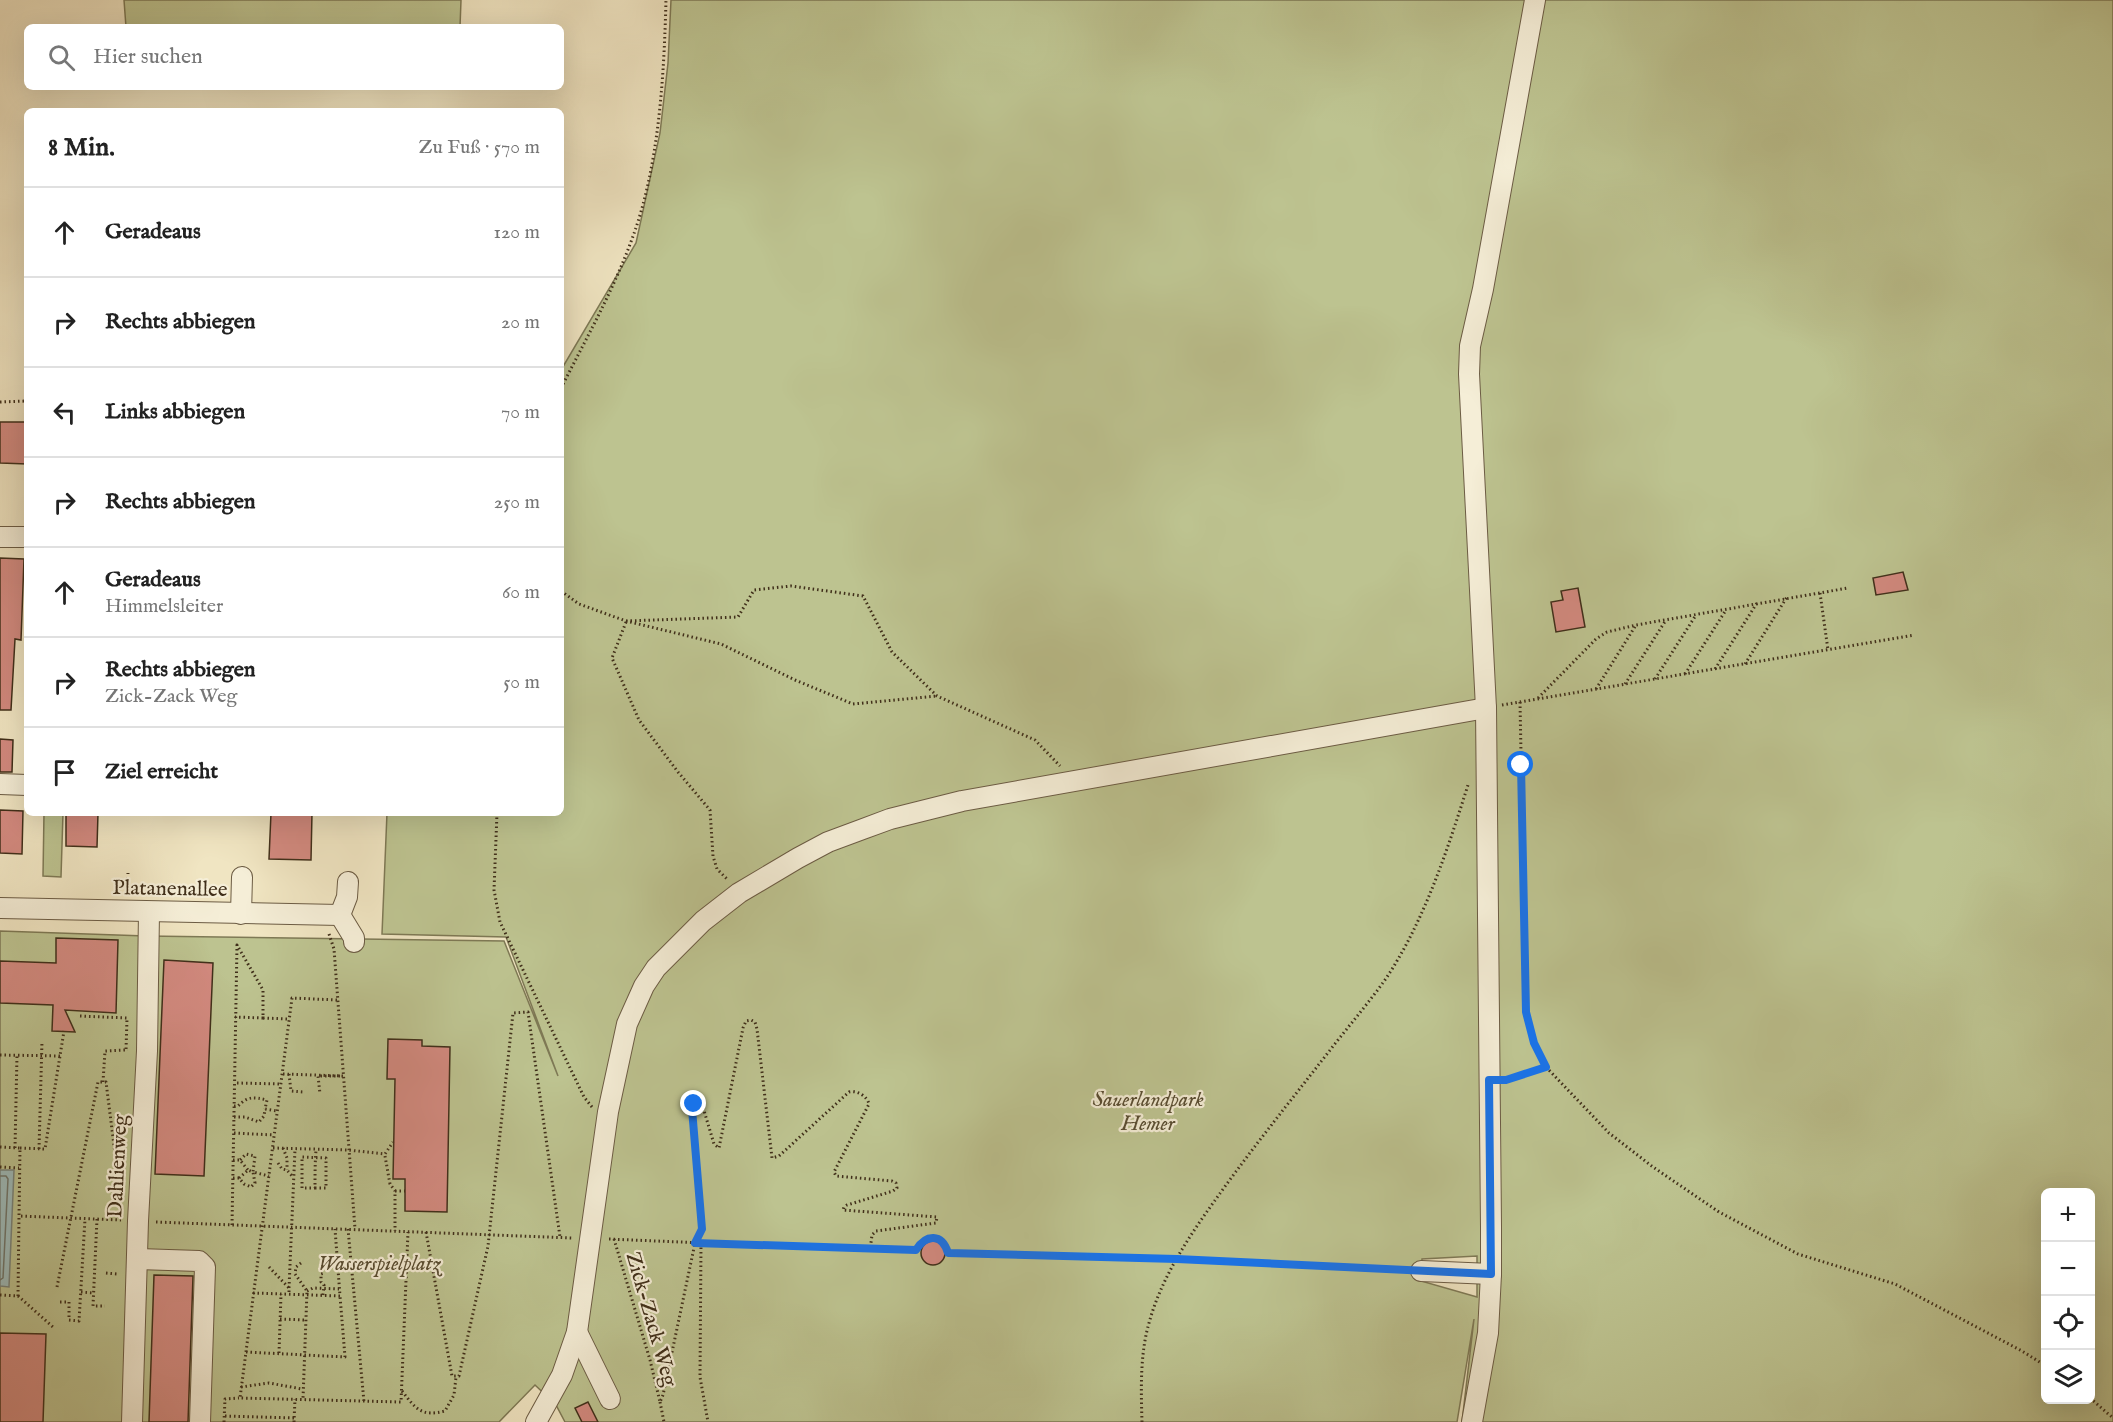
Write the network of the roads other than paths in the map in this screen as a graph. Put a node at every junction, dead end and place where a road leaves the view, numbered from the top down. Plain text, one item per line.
1 (1535, 0) edge
2 (0, 537) edge
3 (24, 537) edge
4 (1486, 708) junction
5 (0, 784) edge
6 (24, 785) edge
7 (242, 878) dead end
8 (348, 882) dead end
9 (0, 908) edge
10 (149, 912) junction
11 (241, 914) junction
12 (332, 915) junction
13 (354, 942) dead end
14 (138, 1259) junction
15 (1421, 1271) road end
16 (1491, 1274) junction
17 (577, 1332) junction
18 (610, 1399) dead end
19 (537, 1421) edge
20 (132, 1422) edge
21 (200, 1422) edge
22 (1472, 1422) edge

1 - 4 street
2 - 3 street
4 - 16 street
4 - 17 street
5 - 6 street
7 - 11 street
8 - 12 street
9 - 10 street, Platanenallee
10 - 11 street, Platanenallee
10 - 14 street, Dahlienweg
11 - 12 street, Platanenallee
12 - 13 street
14 - 20 street, Dahlienweg
14 - 21 street
15 - 16 street
16 - 22 street
17 - 18 street
17 - 19 street

